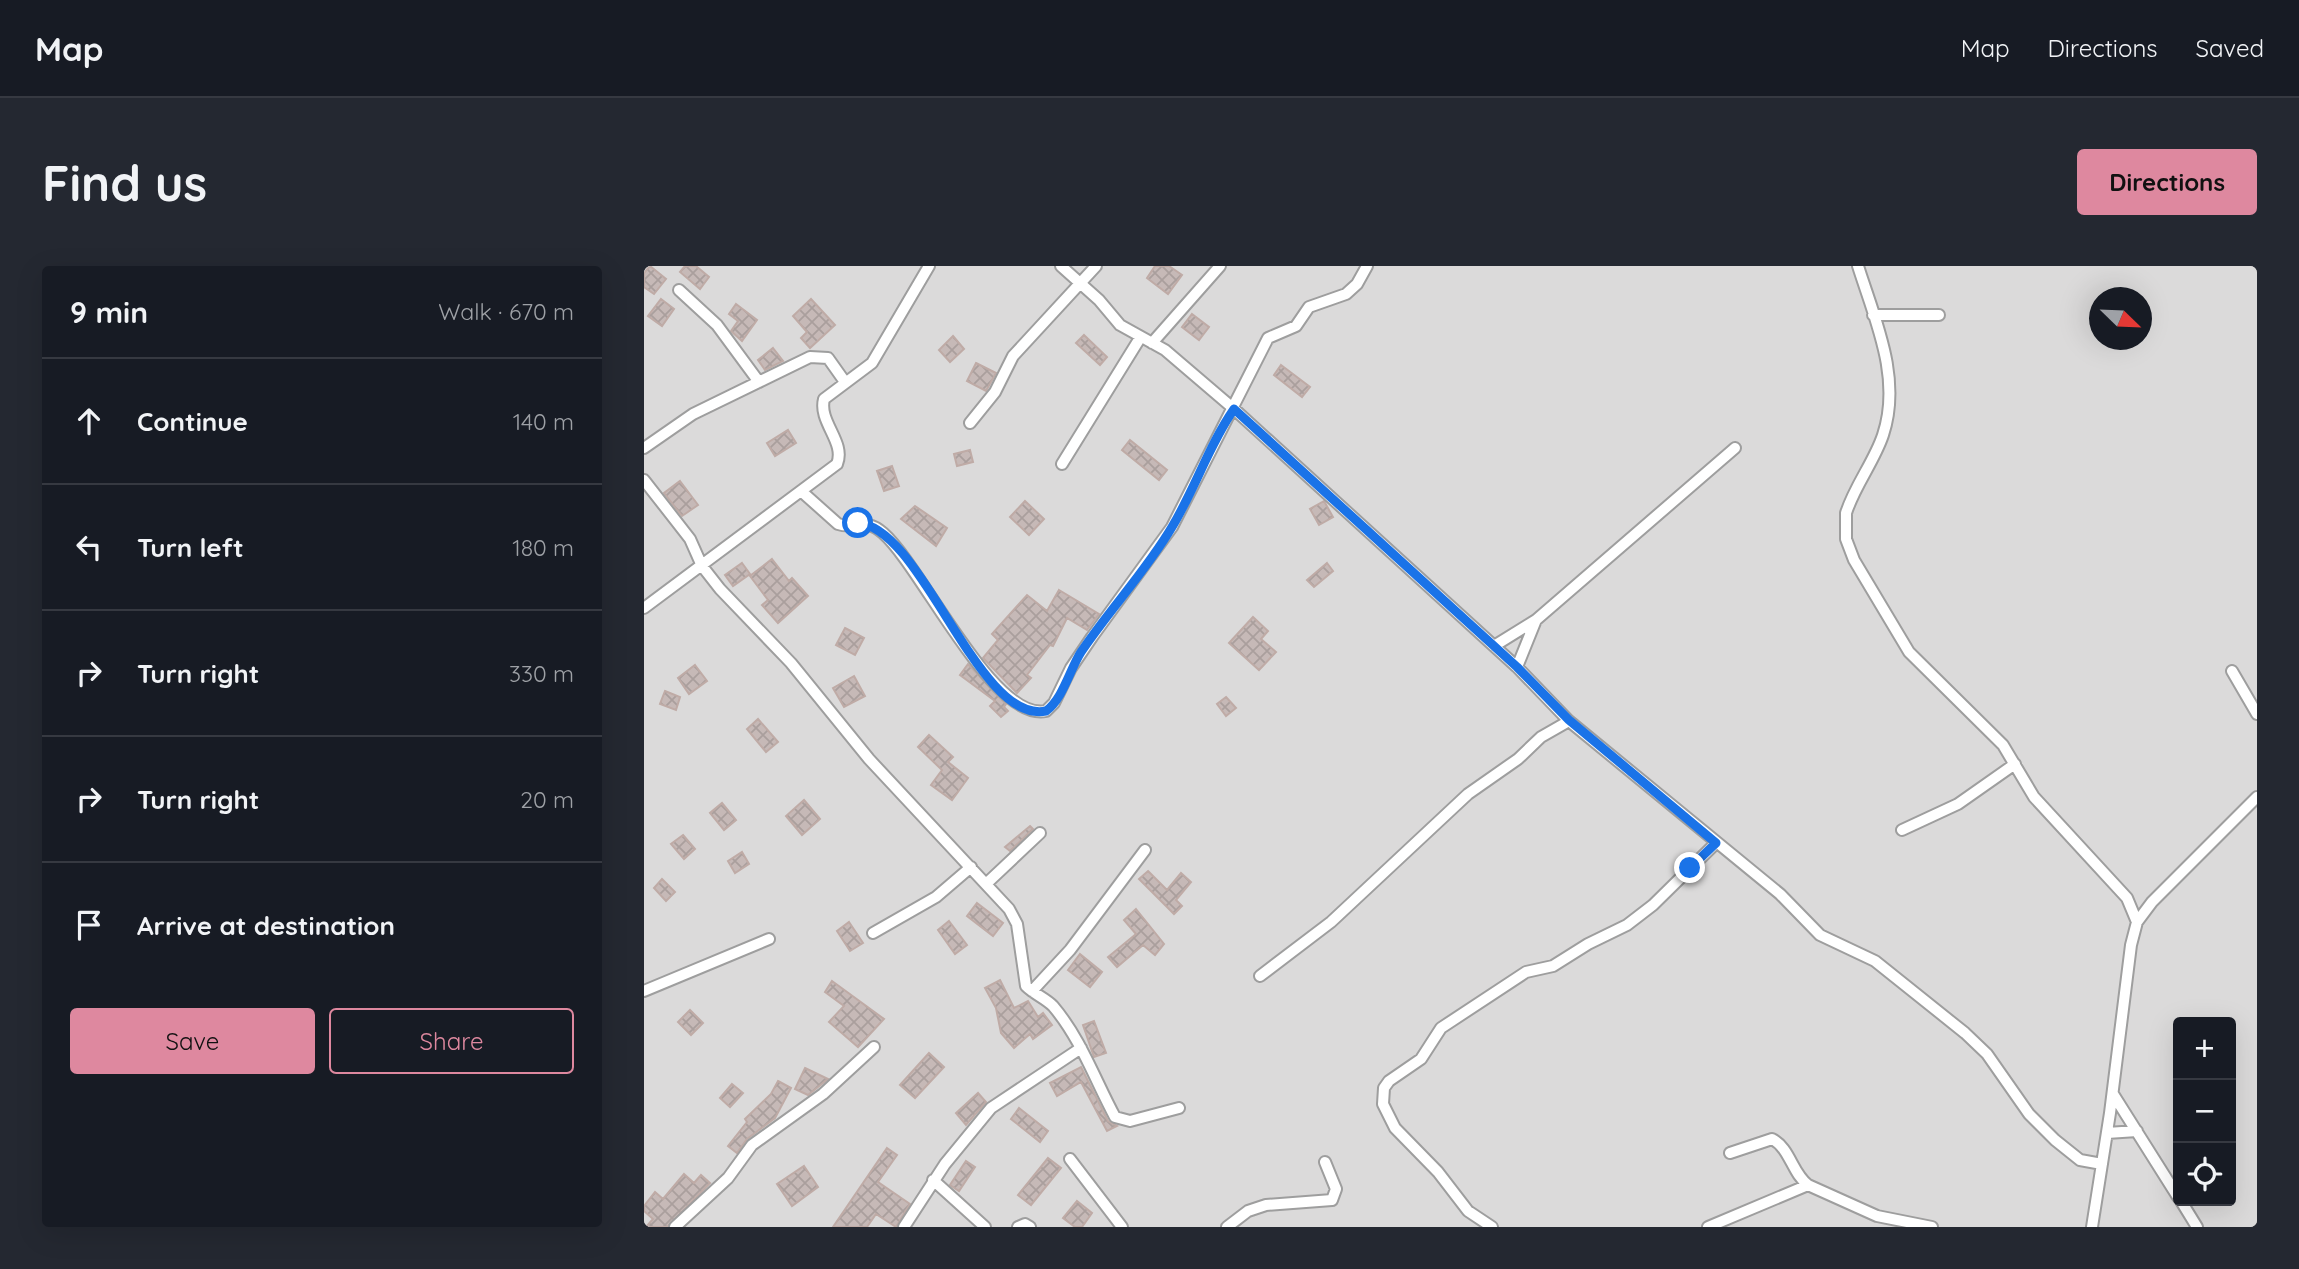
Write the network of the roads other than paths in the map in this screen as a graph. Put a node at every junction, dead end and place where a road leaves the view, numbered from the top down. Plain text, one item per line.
1 (929, 266) edge
2 (1062, 266) edge
3 (1096, 266) edge
4 (1220, 266) edge
5 (1367, 266) edge
6 (1858, 266) edge
7 (1079, 284) junction
8 (680, 290) dead end
9 (1873, 315) junction
10 (1939, 315) dead end
11 (1140, 338) junction
12 (1152, 342) junction
13 (759, 382) junction
14 (845, 382) junction
15 (1234, 409) junction
16 (970, 422) dead end
17 (644, 448) edge
18 (1735, 448) dead end
19 (1062, 464) dead end
20 (644, 480) edge
21 (801, 491) junction
22 (702, 566) junction
23 (644, 608) edge
24 (1536, 620) junction
25 (1494, 646) junction
26 (1517, 667) junction
27 (2232, 671) dead end
28 (2257, 714) edge
29 (1569, 720) junction
30 (2015, 764) junction
31 (2257, 797) edge
32 (1902, 830) dead end
33 (1040, 833) dead end
34 (1716, 843) junction
35 (1145, 850) dead end
36 (971, 867) junction
37 (987, 883) junction
38 (2127, 898) junction
39 (2152, 902) junction
40 (2137, 922) junction
41 (873, 933) dead end
42 (769, 939) dead end
43 (1260, 976) dead end
44 (644, 991) edge
45 (1032, 991) junction
46 (874, 1047) dead end
47 (1081, 1048) junction
48 (2113, 1094) junction
49 (1179, 1108) dead end
50 (2137, 1131) junction
51 (2107, 1133) junction
52 (1730, 1153) dead end
53 (1070, 1159) dead end
54 (1325, 1162) dead end
55 (2102, 1164) junction
56 (933, 1180) junction
57 (1808, 1185) junction
58 (2173, 1189) edge
59 (2184, 1206) edge
60 (676, 1227) edge
61 (904, 1227) edge
62 (985, 1227) edge
63 (1018, 1227) edge
64 (1030, 1227) edge
65 (1122, 1227) edge
66 (1227, 1227) edge
67 (1492, 1227) edge
68 (1708, 1227) edge
69 (1932, 1227) edge
70 (2092, 1227) edge
71 (2197, 1227) edge

1 - 14 street
2 - 7 street
3 - 7 street
4 - 12 street
5 - 15 street
6 - 9 street
7 - 11 street
7 - 16 street
8 - 13 street
9 - 10 street
9 - 30 street
11 - 12 street
11 - 19 street
12 - 15 street
13 - 14 street
13 - 17 street
14 - 21 street
15 - 21 street
15 - 25 street
18 - 24 street
20 - 22 street
21 - 22 street
22 - 23 street
22 - 36 street
24 - 25 street
24 - 26 street
25 - 26 street
26 - 29 street
27 - 28 street
29 - 34 street
29 - 43 street
30 - 32 street
30 - 38 street
31 - 39 street
33 - 37 street
34 - 55 street
34 - 67 street
35 - 45 street
36 - 37 street
36 - 41 street
37 - 45 street
38 - 39 street
38 - 40 street
39 - 40 street
40 - 48 street
42 - 44 street
45 - 47 street
46 - 60 street
47 - 49 street
47 - 56 street
48 - 50 street
48 - 51 street
50 - 51 street
50 - 58 street
51 - 55 street
52 - 57 street
53 - 65 street
54 - 66 street
55 - 70 street
56 - 61 street
56 - 62 street
57 - 68 street
57 - 69 street
59 - 71 street
63 - 64 street

